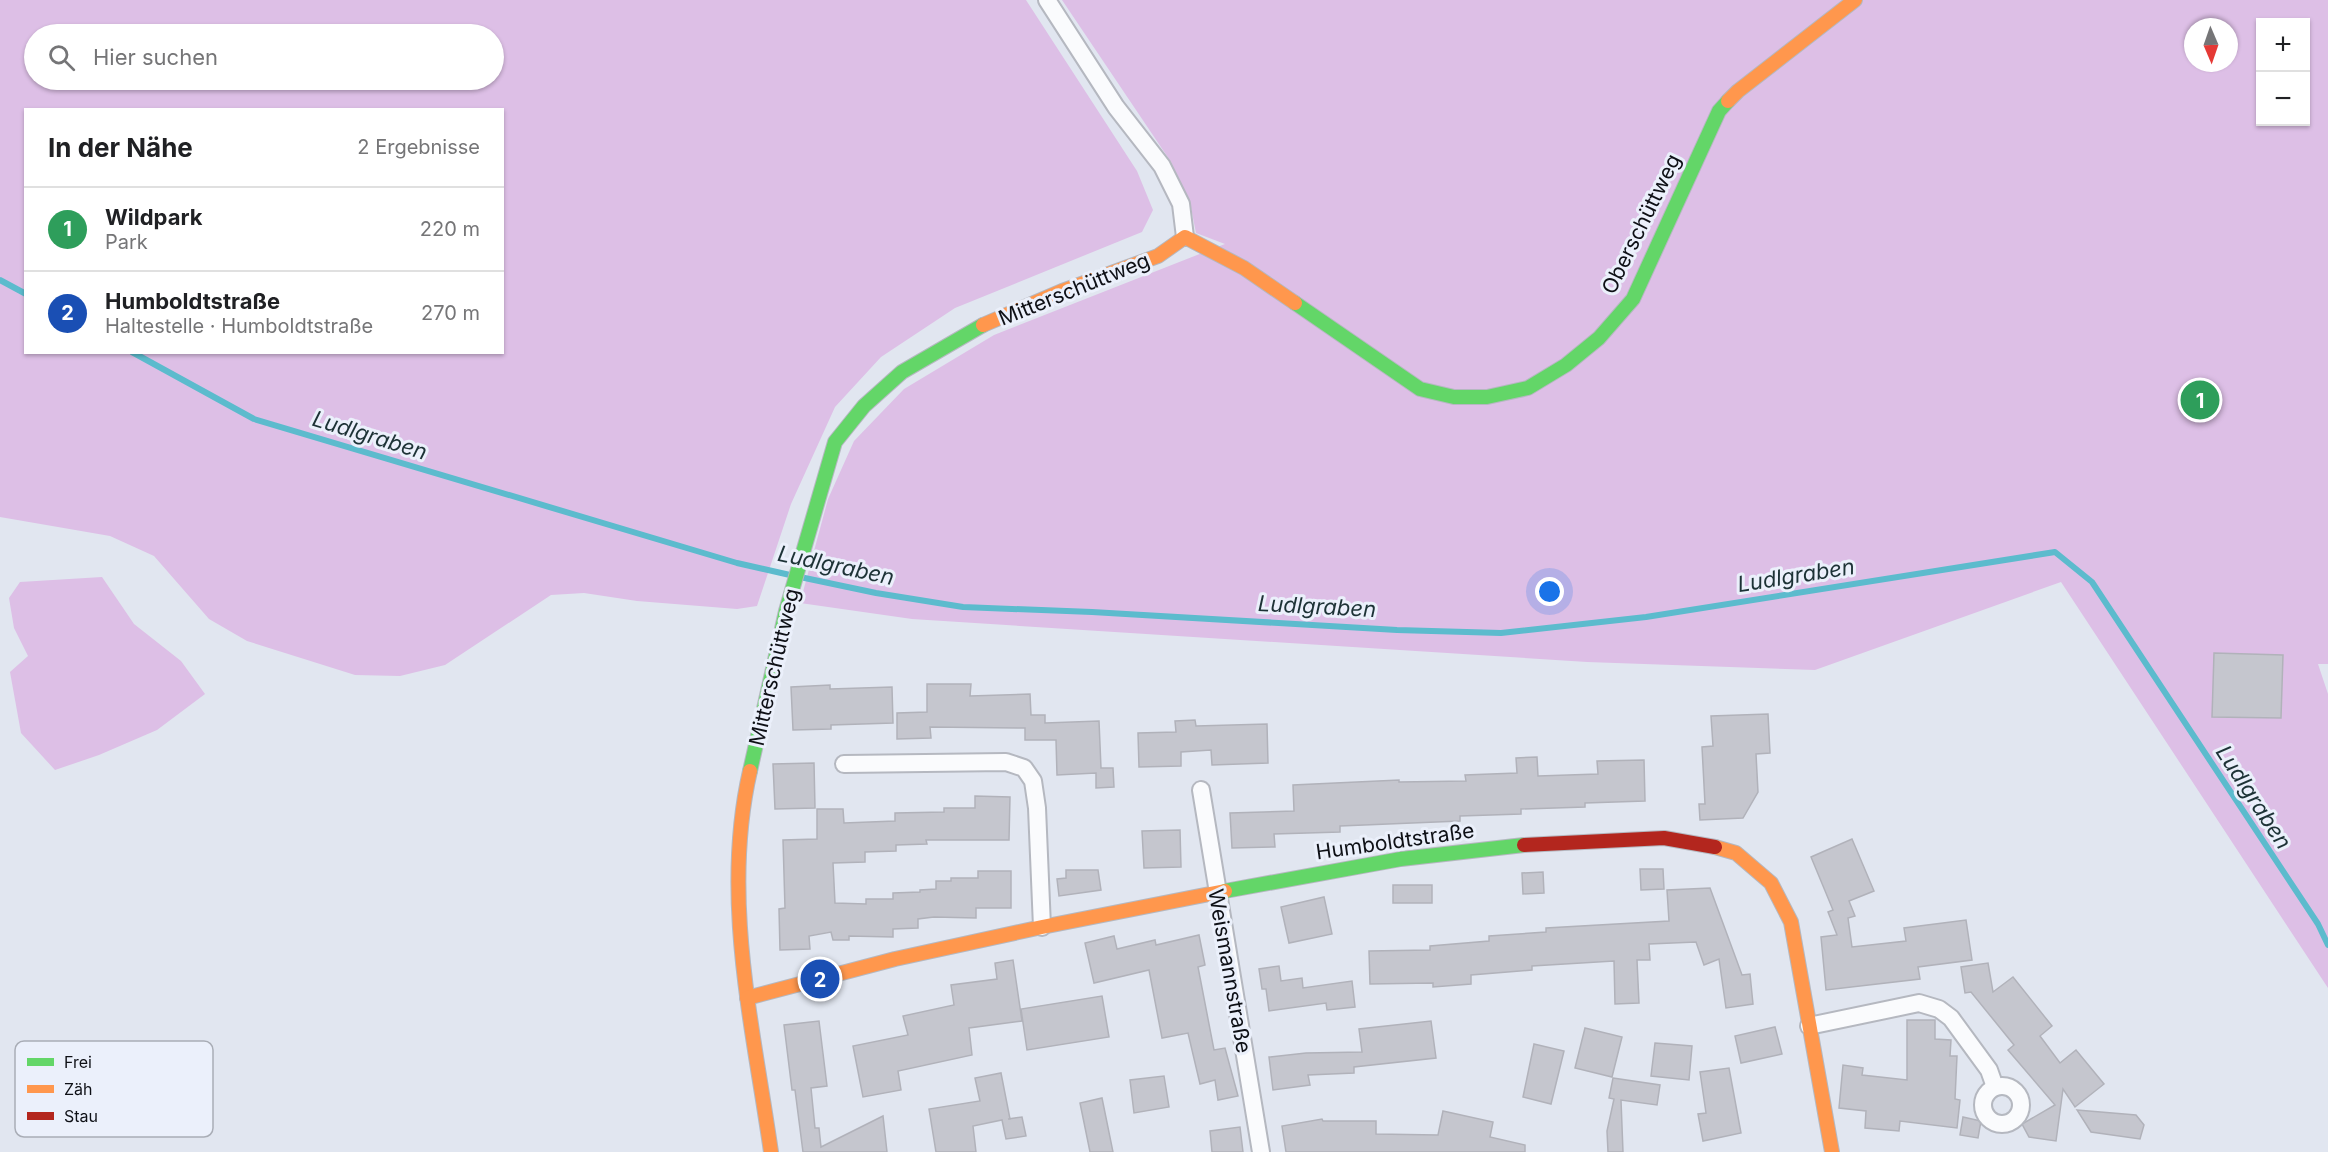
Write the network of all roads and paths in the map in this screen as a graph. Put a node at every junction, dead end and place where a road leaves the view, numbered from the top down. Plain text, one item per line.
1 (1047, 0) edge
2 (1855, 0) edge
3 (1185, 237) junction
4 (844, 764) dead end
5 (1201, 790) dead end
6 (1216, 892) junction
7 (1042, 927) junction
8 (747, 998) junction
9 (1809, 1026) junction
10 (1995, 1087) dead end
11 (771, 1152) edge
12 (1261, 1152) edge
13 (1832, 1152) edge

1 - 3 street
2 - 3 street, Oberschüttweg
3 - 8 street, Mitterschüttweg
4 - 7 street
5 - 6 street, Weismannstraße
6 - 7 street, Humboldtstraße
6 - 9 street, Humboldtstraße
6 - 12 street, Weismannstraße
7 - 8 street, Humboldtstraße
8 - 11 street, Mitterschüttweg
9 - 10 street
9 - 13 street, Humboldtstraße

